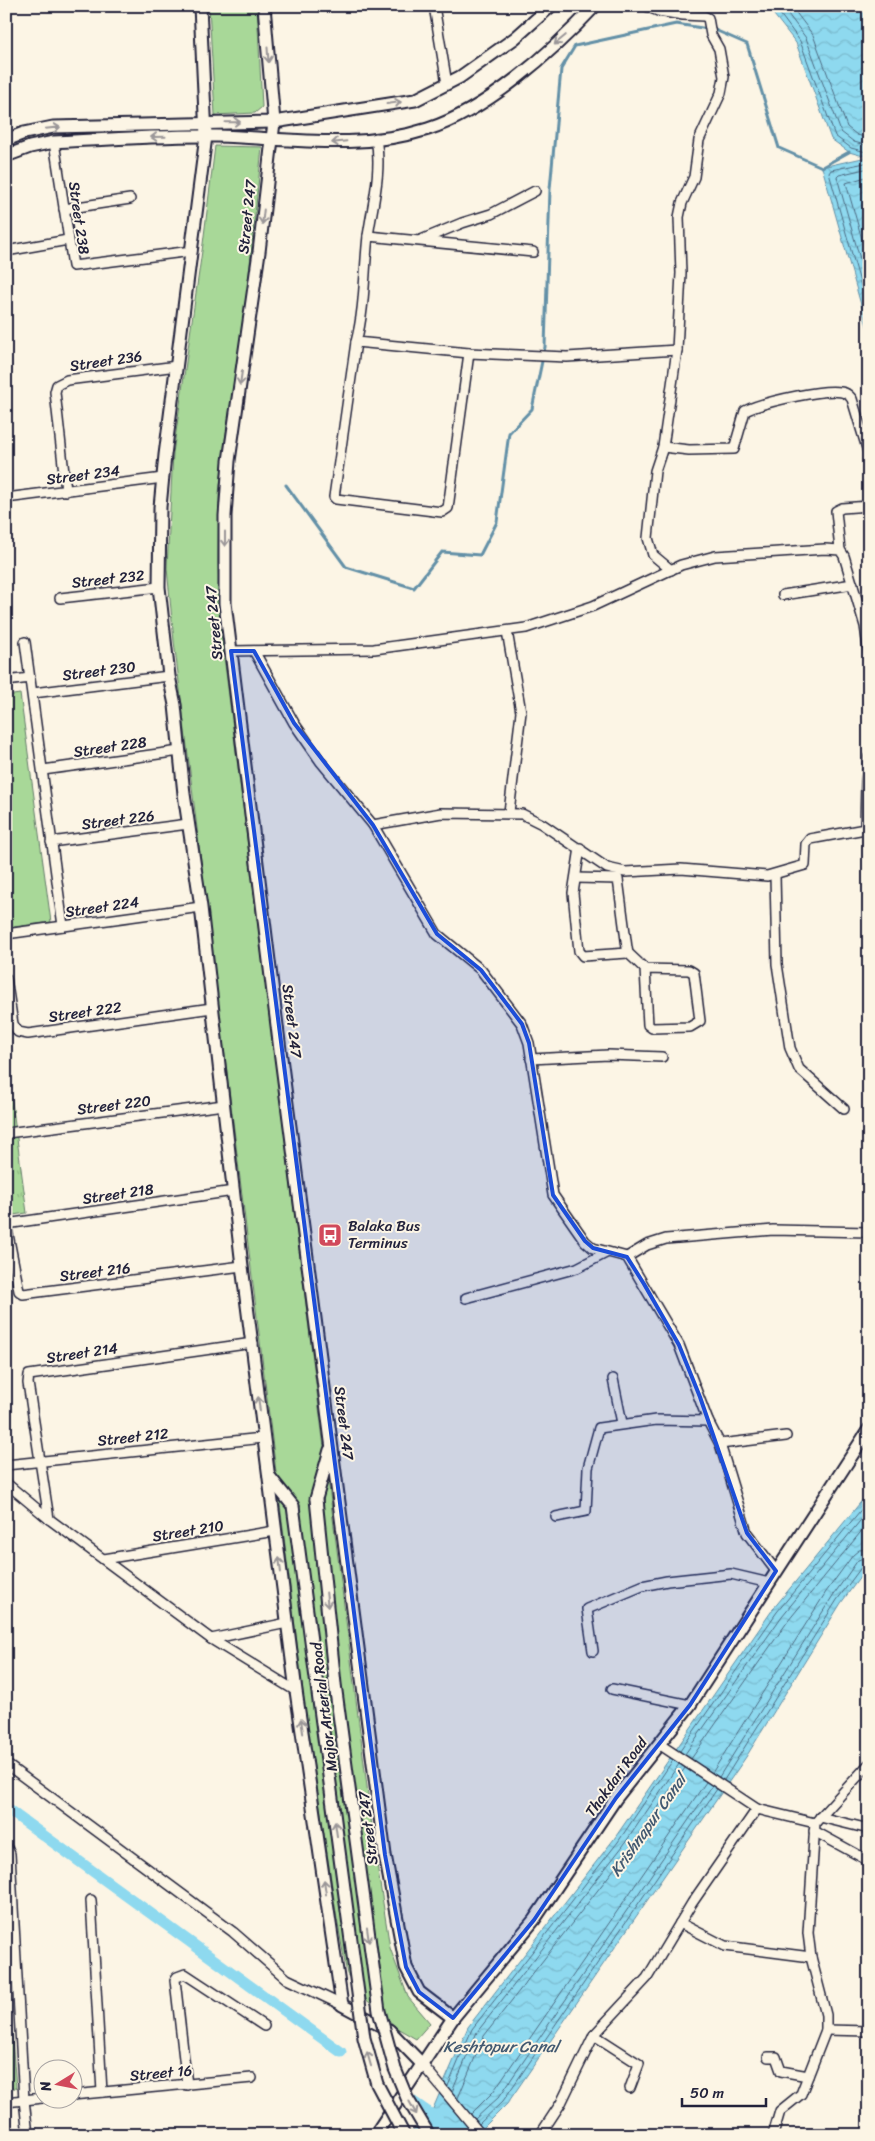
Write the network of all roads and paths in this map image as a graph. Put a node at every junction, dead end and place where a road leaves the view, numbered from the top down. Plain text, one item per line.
1 (110, 6) edge
2 (122, 6) edge
3 (200, 6) edge
4 (264, 6) edge
5 (434, 6) edge
6 (551, 6) edge
7 (595, 6) edge
8 (646, 6) edge
9 (447, 84) junction
10 (207, 122) junction
11 (274, 122) junction
12 (206, 136) junction
13 (271, 137) junction
14 (376, 138) junction
15 (6, 140) edge
16 (54, 142) junction
17 (6, 156) edge
18 (535, 191) dead end
19 (130, 199) dead end
20 (64, 209) junction
21 (368, 236) junction
22 (68, 240) junction
23 (419, 241) junction
24 (6, 251) edge
25 (192, 251) junction
26 (533, 252) dead end
27 (356, 342) junction
28 (677, 350) junction
29 (469, 353) junction
30 (178, 366) junction
31 (663, 447) junction
32 (869, 455) edge
33 (163, 478) junction
34 (66, 491) junction
35 (6, 498) edge
36 (869, 506) edge
37 (840, 550) junction
38 (670, 570) junction
39 (853, 584) junction
40 (159, 587) junction
41 (783, 595) dead end
42 (60, 598) dead end
43 (507, 631) junction
44 (25, 642) dead end
45 (231, 651) junction
46 (254, 651) junction
47 (869, 655) edge
48 (168, 676) junction
49 (30, 678) junction
50 (6, 681) edge
51 (33, 693) junction
52 (180, 750) junction
53 (869, 757) edge
54 (44, 770) junction
55 (510, 812) junction
56 (188, 824) junction
57 (373, 825) junction
58 (867, 828) edge
59 (52, 842) junction
60 (580, 848) junction
61 (775, 875) junction
62 (576, 878) junction
63 (201, 907) junction
64 (63, 926) junction
65 (6, 934) edge
66 (628, 953) junction
67 (645, 969) junction
68 (6, 978) edge
69 (212, 1008) junction
70 (662, 1057) dead end
71 (531, 1059) junction
72 (224, 1105) junction
73 (844, 1109) dead end
74 (7, 1133) edge
75 (234, 1191) junction
76 (6, 1224) edge
77 (869, 1232) edge
78 (606, 1253) junction
79 (627, 1258) junction
80 (242, 1266) junction
81 (466, 1298) dead end
82 (253, 1343) junction
83 (613, 1379) dead end
84 (708, 1421) junction
85 (622, 1423) junction
86 (869, 1429) edge
87 (786, 1436) dead end
88 (264, 1438) junction
89 (720, 1444) junction
90 (332, 1446) junction
91 (39, 1461) junction
92 (6, 1465) edge
93 (268, 1475) junction
94 (6, 1483) edge
95 (556, 1517) dead end
96 (50, 1519) junction
97 (276, 1531) junction
98 (104, 1559) junction
99 (776, 1571) junction
100 (769, 1583) junction
101 (287, 1623) junction
102 (211, 1639) junction
103 (592, 1651) dead end
104 (612, 1689) dead end
105 (296, 1691) junction
106 (690, 1705) junction
107 (659, 1744) junction
108 (6, 1764) edge
109 (869, 1764) edge
110 (757, 1809) junction
111 (816, 1824) junction
112 (869, 1829) edge
113 (6, 1846) edge
114 (869, 1860) edge
115 (92, 1900) dead end
116 (680, 1923) junction
117 (811, 1957) junction
118 (342, 2005) junction
119 (453, 2018) junction
120 (264, 2026) dead end
121 (826, 2030) junction
122 (869, 2031) edge
123 (594, 2035) junction
124 (768, 2057) dead end
125 (422, 2063) junction
126 (808, 2076) junction
127 (252, 2078) dead end
128 (187, 2085) junction
129 (630, 2088) dead end
130 (102, 2092) junction
131 (82, 2094) edge
132 (32, 2099) edge
133 (24, 2100) junction
134 (6, 2102) edge
135 (28, 2135) edge
136 (375, 2135) edge
137 (404, 2135) edge
138 (429, 2135) edge
139 (481, 2135) edge
140 (540, 2135) edge
141 (773, 2135) edge

1 - 2 street
3 - 10 street
4 -> 11 street, Street 247
5 - 9 street
6 - 9 street
7 -> 14 street
8 - 28 street
11 -> 9 street
10 -> 11 street
10 - 12 street
15 -> 10 street
11 - 13 street, Street 247
12 - 13 street
12 -> 16 street
12 - 25 street
14 -> 13 street
13 -> 45 street, Street 247
14 - 21 street
16 - 17 street
16 - 20 street, Street 238
18 - 23 street
19 - 20 street
20 - 22 street, Street 238
21 - 23 street
21 - 27 street
22 - 24 street
22 - 25 street, Street 238
23 - 26 street
25 - 30 street
27 - 29 street
27 - 29 street
28 - 29 street
28 - 31 street
30 - 33 street
30 - 34 street, Street 236
31 - 32 street
31 - 38 street
33 - 34 street, Street 234
33 - 40 street
34 - 35 street, Street 234
36 - 37 street
37 - 38 street
37 - 39 street
38 - 43 street
39 - 41 street
39 - 47 street
40 - 42 street, Street 232
40 - 48 street
43 - 46 street
43 - 55 street
44 - 49 street
45 - 46 street
45 - 90 street, Street 247
46 - 57 street
48 - 51 street, Street 230
48 - 52 street
49 - 50 street
49 - 51 street
51 - 54 street
52 - 54 street, Street 228
52 - 56 street
53 - 58 street
54 - 59 street
55 - 57 street
55 - 60 street
56 - 59 street, Street 226
56 - 63 street
57 - 71 street
58 - 61 street
59 - 64 street
60 - 61 street
60 - 62 street
61 - 73 street
62 - 66 street
62 - 66 street
63 - 64 street, Street 224
63 - 69 street
64 - 65 street, Street 224
66 - 67 street
67 - 67 street
68 - 69 street, Street 222
69 - 72 street
70 - 71 street
71 - 78 street
72 - 74 street, Street 220
72 - 75 street
75 - 76 street, Street 218
75 - 80 street
76 - 80 street, Street 216
77 - 79 street
78 - 79 street
78 - 81 street
79 - 84 street
80 - 82 street
88 -> 82 street
82 - 91 street, Street 214
83 - 85 street
84 - 85 street
84 - 89 street
85 - 95 street
86 - 99 street, Thakdari Road
87 - 89 street
88 - 91 street, Street 212
88 - 93 street
89 - 99 street
90 - 119 street, Street 247
90 -> 138 street, Major Arterial Road, bridge
91 - 92 street, Street 212
91 - 96 street, Street 214
93 - 97 street
137 -> 93 street, Major Arterial Road, bridge
94 - 96 street
96 - 98 street
97 - 98 street, Street 210
101 -> 97 street
98 - 102 street
99 - 100 street, Thakdari Road
100 - 103 street
100 - 106 street, Thakdari Road
101 - 102 street
101 - 105 street
102 - 105 street
104 - 106 street
118 -> 105 street
106 - 107 street, Thakdari Road
107 - 110 street
107 - 119 street, Thakdari Road
108 - 118 street
109 - 111 street
110 - 111 street
110 - 116 street
111 - 112 street
111 - 114 street
111 - 117 street
113 - 133 street
115 - 130 street
116 - 117 street
116 - 123 street
117 - 121 street
118 - 125 street
119 - 125 street, Thakdari Road
120 - 128 street
121 - 122 street
121 - 126 street
123 - 129 street
123 - 140 street
124 - 126 street
125 - 136 street, Thakdari Road
125 - 139 street
126 - 141 street
127 - 128 street, Street 16
128 - 130 street, Street 16
130 - 131 street, Street 16
132 - 133 street
133 - 134 street
133 - 135 street

